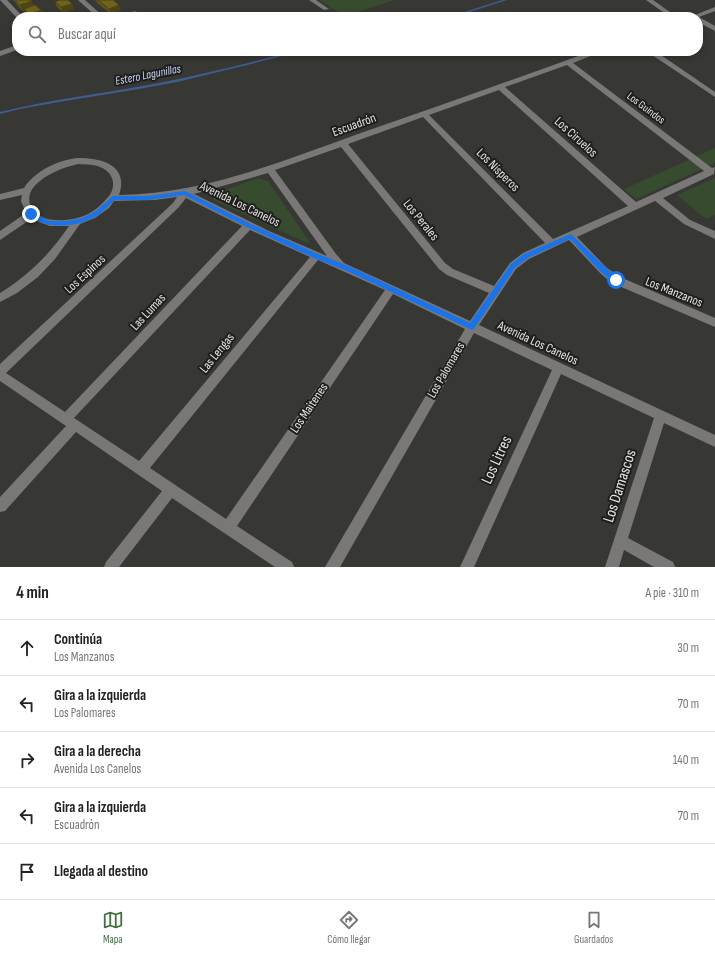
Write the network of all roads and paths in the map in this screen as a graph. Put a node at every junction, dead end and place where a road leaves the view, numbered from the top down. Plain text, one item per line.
1 (2, 0) edge
2 (81, 0) edge
3 (312, 0) edge
4 (649, 0) edge
5 (326, 9) dead end
6 (715, 9) edge
7 (15, 12) edge
8 (95, 12) edge
9 (667, 12) edge
10 (703, 14) edge
11 (703, 22) edge
12 (715, 29) edge
13 (12, 49) edge
14 (0, 54) edge
15 (585, 56) edge
16 (657, 56) edge
17 (568, 62) junction
18 (500, 86) junction
19 (715, 96) edge
20 (424, 114) junction
21 (342, 143) junction
22 (270, 169) junction
23 (713, 171) edge
24 (28, 190) junction
25 (185, 193) junction
26 (0, 197) edge
27 (656, 197) junction
28 (113, 198) junction
29 (635, 207) junction
30 (31, 214) junction
31 (76, 222) junction
32 (249, 225) junction
33 (715, 235) edge
34 (0, 236) edge
35 (571, 236) junction
36 (553, 245) junction
37 (316, 256) junction
38 (349, 269) junction
39 (391, 289) junction
40 (496, 291) junction
41 (0, 298) edge
42 (715, 323) edge
43 (472, 327) junction
44 (558, 368) junction
45 (0, 371) edge
46 (0, 375) edge
47 (660, 416) junction
48 (71, 422) junction
49 (715, 441) edge
50 (141, 469) junction
51 (171, 489) junction
52 (0, 506) edge
53 (228, 528) junction
54 (620, 542) junction
55 (283, 566) edge
56 (111, 567) edge
57 (332, 567) edge
58 (467, 567) edge
59 (612, 567) edge
60 (668, 567) edge

1 - 7 street
2 - 8 street
3 - 5 street
4 - 9 street
6 - 10 street
11 - 12 street
13 - 14 street
15 - 17 street, Escuadrón
16 - 19 street
17 - 18 street, Escuadrón
17 - 23 street, Los Guindos
18 - 20 street, Escuadrón
18 - 29 street, Los Ciruelos
20 - 21 street, Escuadrón
20 - 36 street, Los Nísperos
21 - 22 street, Escuadrón
21 - 40 street, Los Perales
22 - 25 street, Escuadrón
22 - 38 street, Avenida Los Canelos
23 - 27 street, Los Palomares
24 - 26 street
24 - 28 street
24 - 30 street
25 - 28 street, Escuadrón
25 - 32 street, Avenida Los Canelos
25 - 45 street, Los Espinos
27 - 29 street, Los Palomares
27 - 33 street
28 - 31 street
29 - 35 street, Los Palomares
30 - 31 street
30 - 34 street
31 - 41 street
32 - 37 street, Avenida Los Canelos
32 - 48 street, Las Lumas
35 - 36 street, Los Palomares
35 - 42 street, Los Manzanos
36 - 40 street, Los Palomares
37 - 38 street, Avenida Los Canelos
37 - 50 street, Las Lengas
38 - 39 street, Avenida Los Canelos
39 - 43 street, Avenida Los Canelos
39 - 53 street, Los Maitenes
40 - 43 street, Los Palomares
43 - 44 street, Avenida Los Canelos
43 - 57 street, Los Palomares
44 - 47 street, Avenida Los Canelos
44 - 58 street, Los Litres
46 - 48 street
47 - 49 street, Avenida Los Canelos
47 - 54 street, Los Damascos
48 - 50 street
48 - 52 street
50 - 51 street
51 - 53 street
51 - 56 street
53 - 55 street
54 - 59 street, Los Damascos
54 - 60 street

